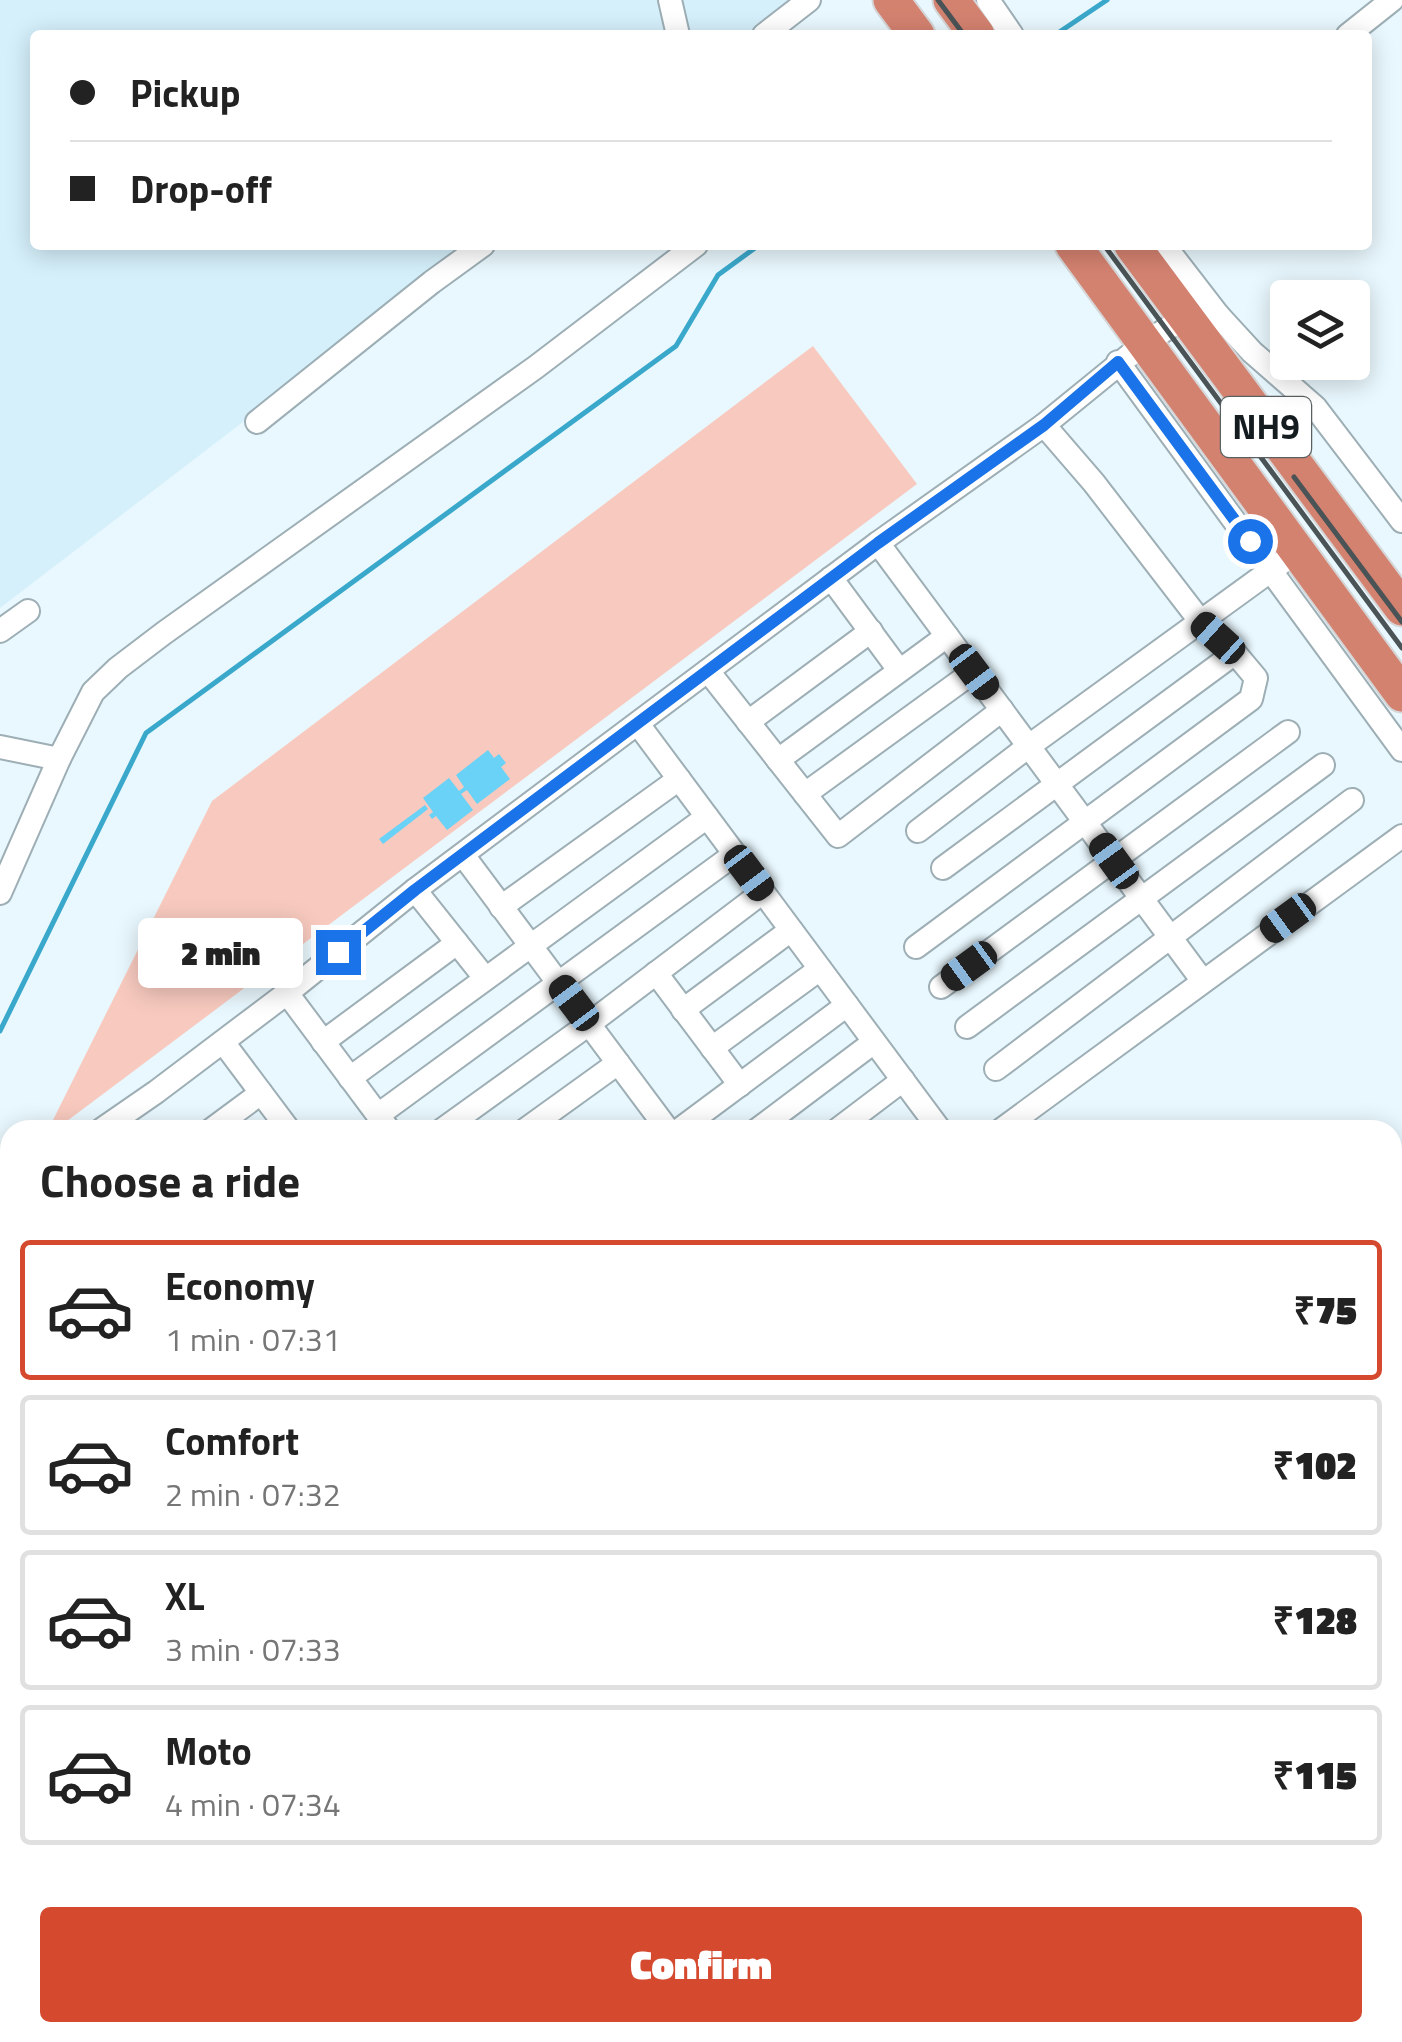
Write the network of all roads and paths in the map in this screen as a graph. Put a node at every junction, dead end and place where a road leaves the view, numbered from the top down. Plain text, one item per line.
1 (670, 0) edge
2 (809, 0) edge
3 (891, 0) edge
4 (951, 0) edge
5 (988, 0) edge
6 (1392, 0) edge
7 (677, 30) edge
8 (770, 30) edge
9 (913, 30) edge
10 (994, 30) edge
11 (999, 30) edge
12 (1354, 30) edge
13 (476, 250) edge
14 (689, 250) edge
15 (1076, 250) edge
16 (1137, 250) edge
17 (1167, 250) edge
18 (1202, 316) junction
19 (1132, 352) junction
20 (256, 422) dead end
21 (1044, 425) junction
22 (1402, 521) edge
23 (878, 543) junction
24 (1283, 561) junction
25 (831, 578) junction
26 (1402, 608) edge
27 (28, 611) dead end
28 (1201, 622) junction
29 (0, 631) edge
30 (871, 632) junction
31 (946, 636) junction
32 (1234, 653) junction
33 (900, 670) junction
34 (708, 671) junction
35 (974, 672) junction
36 (1402, 694) edge
37 (1002, 710) junction
38 (748, 722) junction
39 (638, 724) junction
40 (1288, 732) dead end
41 (1028, 746) junction
42 (0, 747) edge
43 (1402, 750) edge
44 (59, 759) junction
45 (778, 760) junction
46 (1324, 765) dead end
47 (679, 779) junction
48 (1057, 785) junction
49 (805, 794) junction
50 (1352, 800) dead end
51 (707, 817) junction
52 (1086, 823) junction
53 (918, 831) dead end
54 (1402, 836) edge
55 (734, 854) junction
56 (463, 856) junction
57 (1114, 861) junction
58 (943, 868) dead end
59 (415, 890) junction
60 (763, 892) junction
61 (0, 893) edge
62 (1142, 899) junction
63 (501, 907) junction
64 (791, 930) junction
65 (1170, 937) junction
66 (457, 943) junction
67 (530, 945) junction
68 (916, 947) dead end
69 (820, 969) junction
70 (656, 973) junction
71 (485, 978) junction
72 (1202, 980) junction
73 (558, 983) junction
74 (940, 988) dead end
75 (287, 993) junction
76 (847, 1005) junction
77 (683, 1010) junction
78 (589, 1024) junction
79 (967, 1026) dead end
80 (222, 1042) junction
81 (323, 1042) junction
82 (874, 1042) junction
83 (712, 1048) junction
84 (618, 1063) junction
85 (996, 1069) dead end
86 (350, 1078) junction
87 (902, 1080) junction
88 (740, 1085) junction
89 (262, 1093) junction
90 (121, 1120) edge
91 (226, 1120) edge
92 (282, 1120) edge
93 (381, 1120) edge
94 (387, 1120) edge
95 (456, 1120) edge
96 (539, 1120) edge
97 (661, 1120) edge
98 (693, 1120) edge
99 (770, 1120) edge
100 (850, 1120) edge
101 (924, 1120) edge
102 (1013, 1120) edge

1 - 7 street
2 - 8 street
3 - 9 highway
4 - 10 highway
5 - 11 street
6 - 12 street
13 - 20 street
14 - 44 street
15 - 19 highway, NH9
16 - 18 highway, NH9
17 - 18 street
18 - 19 street
18 - 22 street
18 - 26 highway, NH9
19 - 21 street
19 - 24 highway, NH9
21 - 23 street
21 - 28 street
23 - 25 street
23 - 31 street
24 - 28 street
24 - 36 highway, NH9
24 - 43 street
25 - 30 street
25 - 34 street
27 - 29 street
28 - 32 street
28 - 41 street
30 - 33 street
30 - 38 street
31 - 33 street
31 - 35 street
32 - 48 street
32 - 52 street
33 - 45 street
34 - 38 street
34 - 39 street
35 - 37 street
35 - 49 street
37 - 41 street
37 - 49 street
38 - 45 street
39 - 47 street
39 - 56 street
40 - 57 street
41 - 48 street
41 - 53 street
42 - 44 street
44 - 61 street
45 - 49 street
46 - 62 street
47 - 51 street
47 - 63 street
48 - 52 street
48 - 58 street
50 - 65 street
51 - 55 street
51 - 67 street
52 - 57 street
52 - 68 street
54 - 72 street
55 - 60 street
55 - 73 street
56 - 59 street
56 - 63 street
57 - 62 street
57 - 74 street
59 - 66 street
59 - 75 street
60 - 64 street
60 - 70 street
62 - 65 street
62 - 79 street
63 - 67 street
64 - 69 street
64 - 77 street
65 - 72 street
65 - 85 street
66 - 71 street
66 - 81 street
67 - 71 street
67 - 73 street
69 - 76 street
69 - 83 street
70 - 77 street
70 - 78 street
71 - 86 street
72 - 102 street
73 - 78 street
73 - 94 street
75 - 80 street
75 - 81 street
76 - 82 street
76 - 88 street
77 - 83 street
78 - 84 street
78 - 95 street
80 - 89 street
80 - 90 street
81 - 86 street
82 - 87 street
82 - 99 street
83 - 88 street
84 - 96 street
84 - 97 street
86 - 93 street
87 - 100 street
87 - 101 street
88 - 98 street
89 - 91 street
89 - 92 street

